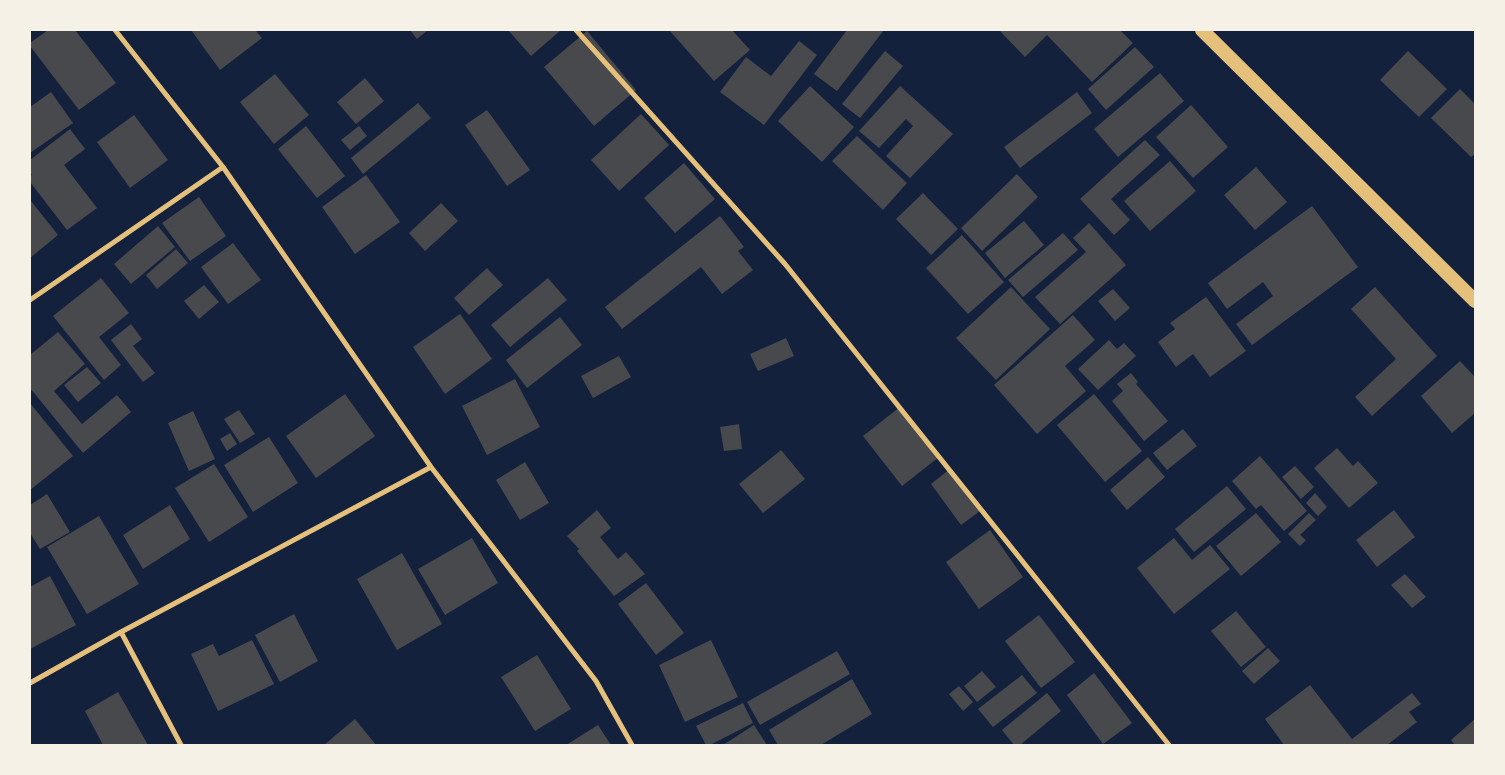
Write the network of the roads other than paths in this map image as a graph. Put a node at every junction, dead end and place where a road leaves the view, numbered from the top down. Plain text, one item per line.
1 (115, 30) edge
2 (576, 30) edge
3 (1202, 30) edge
4 (223, 167) junction
5 (30, 300) edge
6 (1475, 301) edge
7 (431, 467) junction
8 (121, 632) junction
9 (30, 683) edge
10 (181, 745) edge
11 (632, 745) edge
12 (1169, 745) edge

1 - 4 street
2 - 12 street
3 - 6 highway
4 - 5 street
4 - 7 street
7 - 8 street
7 - 11 street
8 - 9 street
8 - 10 street

